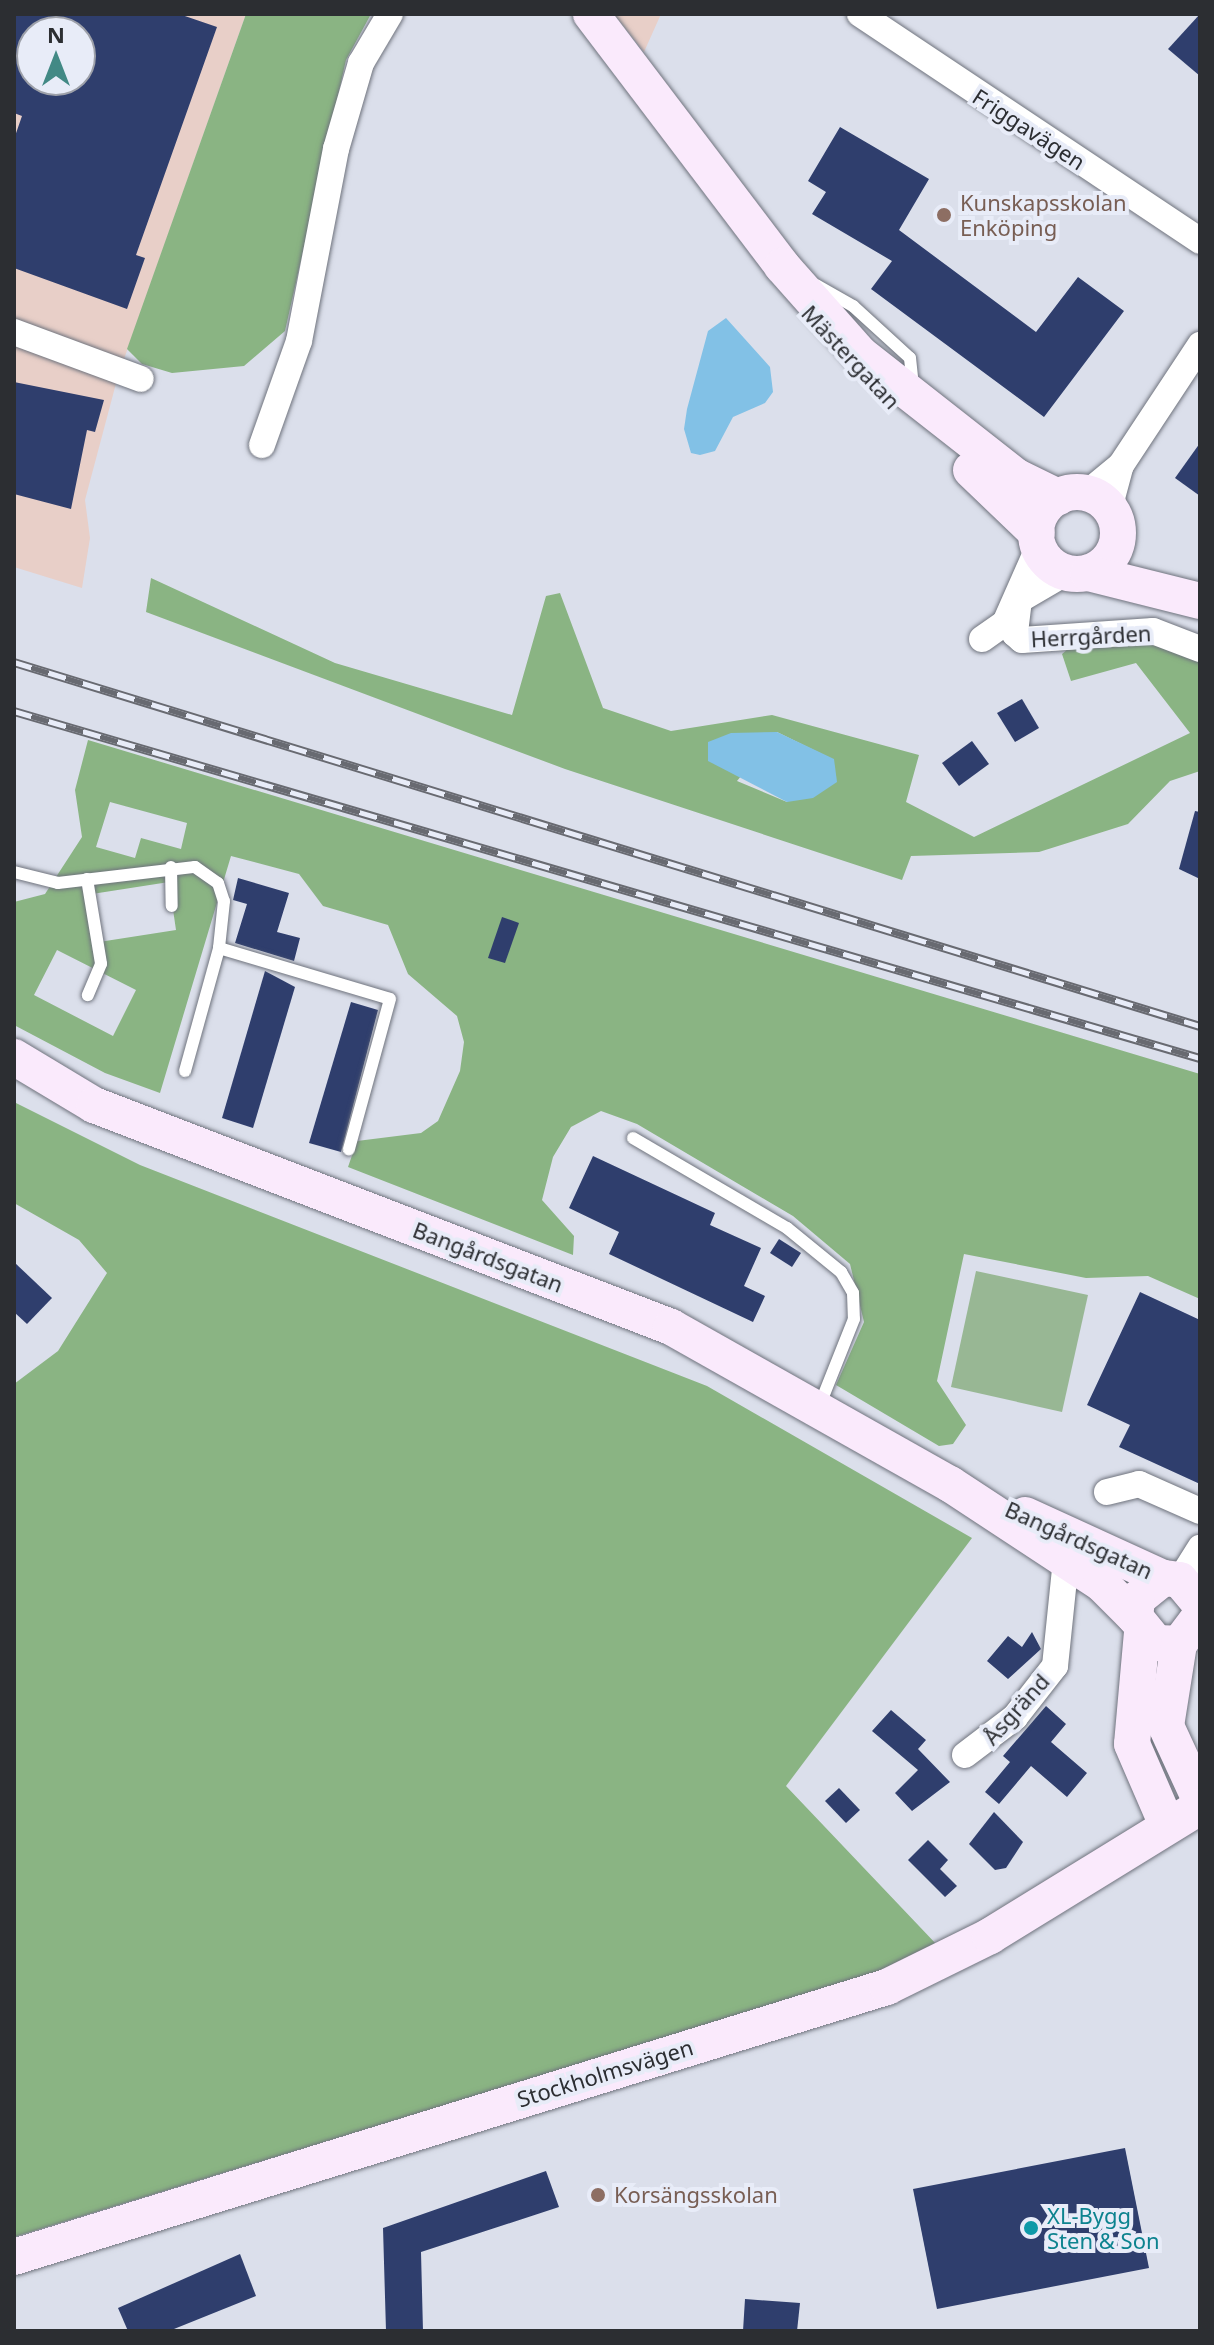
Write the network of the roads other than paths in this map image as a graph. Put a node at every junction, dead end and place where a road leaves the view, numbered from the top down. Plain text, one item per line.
1 (390, 14) edge
2 (591, 14) edge
3 (860, 14) edge
4 (697, 155) junction
5 (1200, 241) edge
6 (14, 332) edge
7 (1200, 345) edge
8 (141, 379) dead end
9 (262, 445) dead end
10 (1121, 465) junction
11 (1073, 495) junction
12 (1117, 528) junction
13 (1038, 539) junction
14 (1078, 573) junction
15 (1019, 600) junction
16 (1196, 600) edge
17 (982, 639) dead end
18 (1200, 649) edge
19 (171, 867) junction
20 (14, 872) edge
21 (87, 879) junction
22 (172, 906) dead end
23 (219, 948) junction
24 (88, 995) dead end
25 (14, 1057) edge
26 (185, 1071) dead end
27 (633, 1138) dead end
28 (349, 1149) dead end
29 (818, 1410) junction
30 (950, 1484) junction
31 (1107, 1492) dead end
32 (1200, 1511) edge
33 (1200, 1548) edge
34 (1066, 1560) junction
35 (1189, 1609) edge
36 (1138, 1625) junction
37 (965, 1755) dead end
38 (1200, 1800) edge
39 (1200, 1807) edge
40 (1167, 1825) junction
41 (14, 2257) edge

1 - 9 street
2 - 4 main road, Mästergatan
3 - 5 street, Friggavägen
4 - 11 main road, Mästergatan
4 - 13 main road, Mästergatan
6 - 8 street
7 - 10 street
10 - 11 street
10 - 12 street
11 - 12 main road, Mästergatan
11 - 13 main road
12 - 14 main road
12 - 16 main road, Mästergatan
13 - 14 main road, Mästergatan
13 - 15 street
14 - 15 street
14 - 16 main road, Mästergatan
15 - 17 street
15 - 18 street, Herrgården
19 - 21 lane
19 - 22 lane
19 - 23 lane
20 - 21 lane
21 - 24 lane
23 - 26 lane
23 - 28 lane
25 - 29 main road, Bangårdsgatan
27 - 29 lane
29 - 30 main road, Bangårdsgatan
30 - 34 main road, Bangårdsgatan
30 - 35 main road, Bangårdsgatan
31 - 32 street
33 - 35 street
34 - 36 main road, Bangårdsgatan
34 - 37 street, Åsgränd
35 - 36 main road
35 - 36 main road
35 - 38 main road
36 - 40 main road
39 - 40 main road, Stockholmsvägen
40 - 41 main road, Stockholmsvägen

